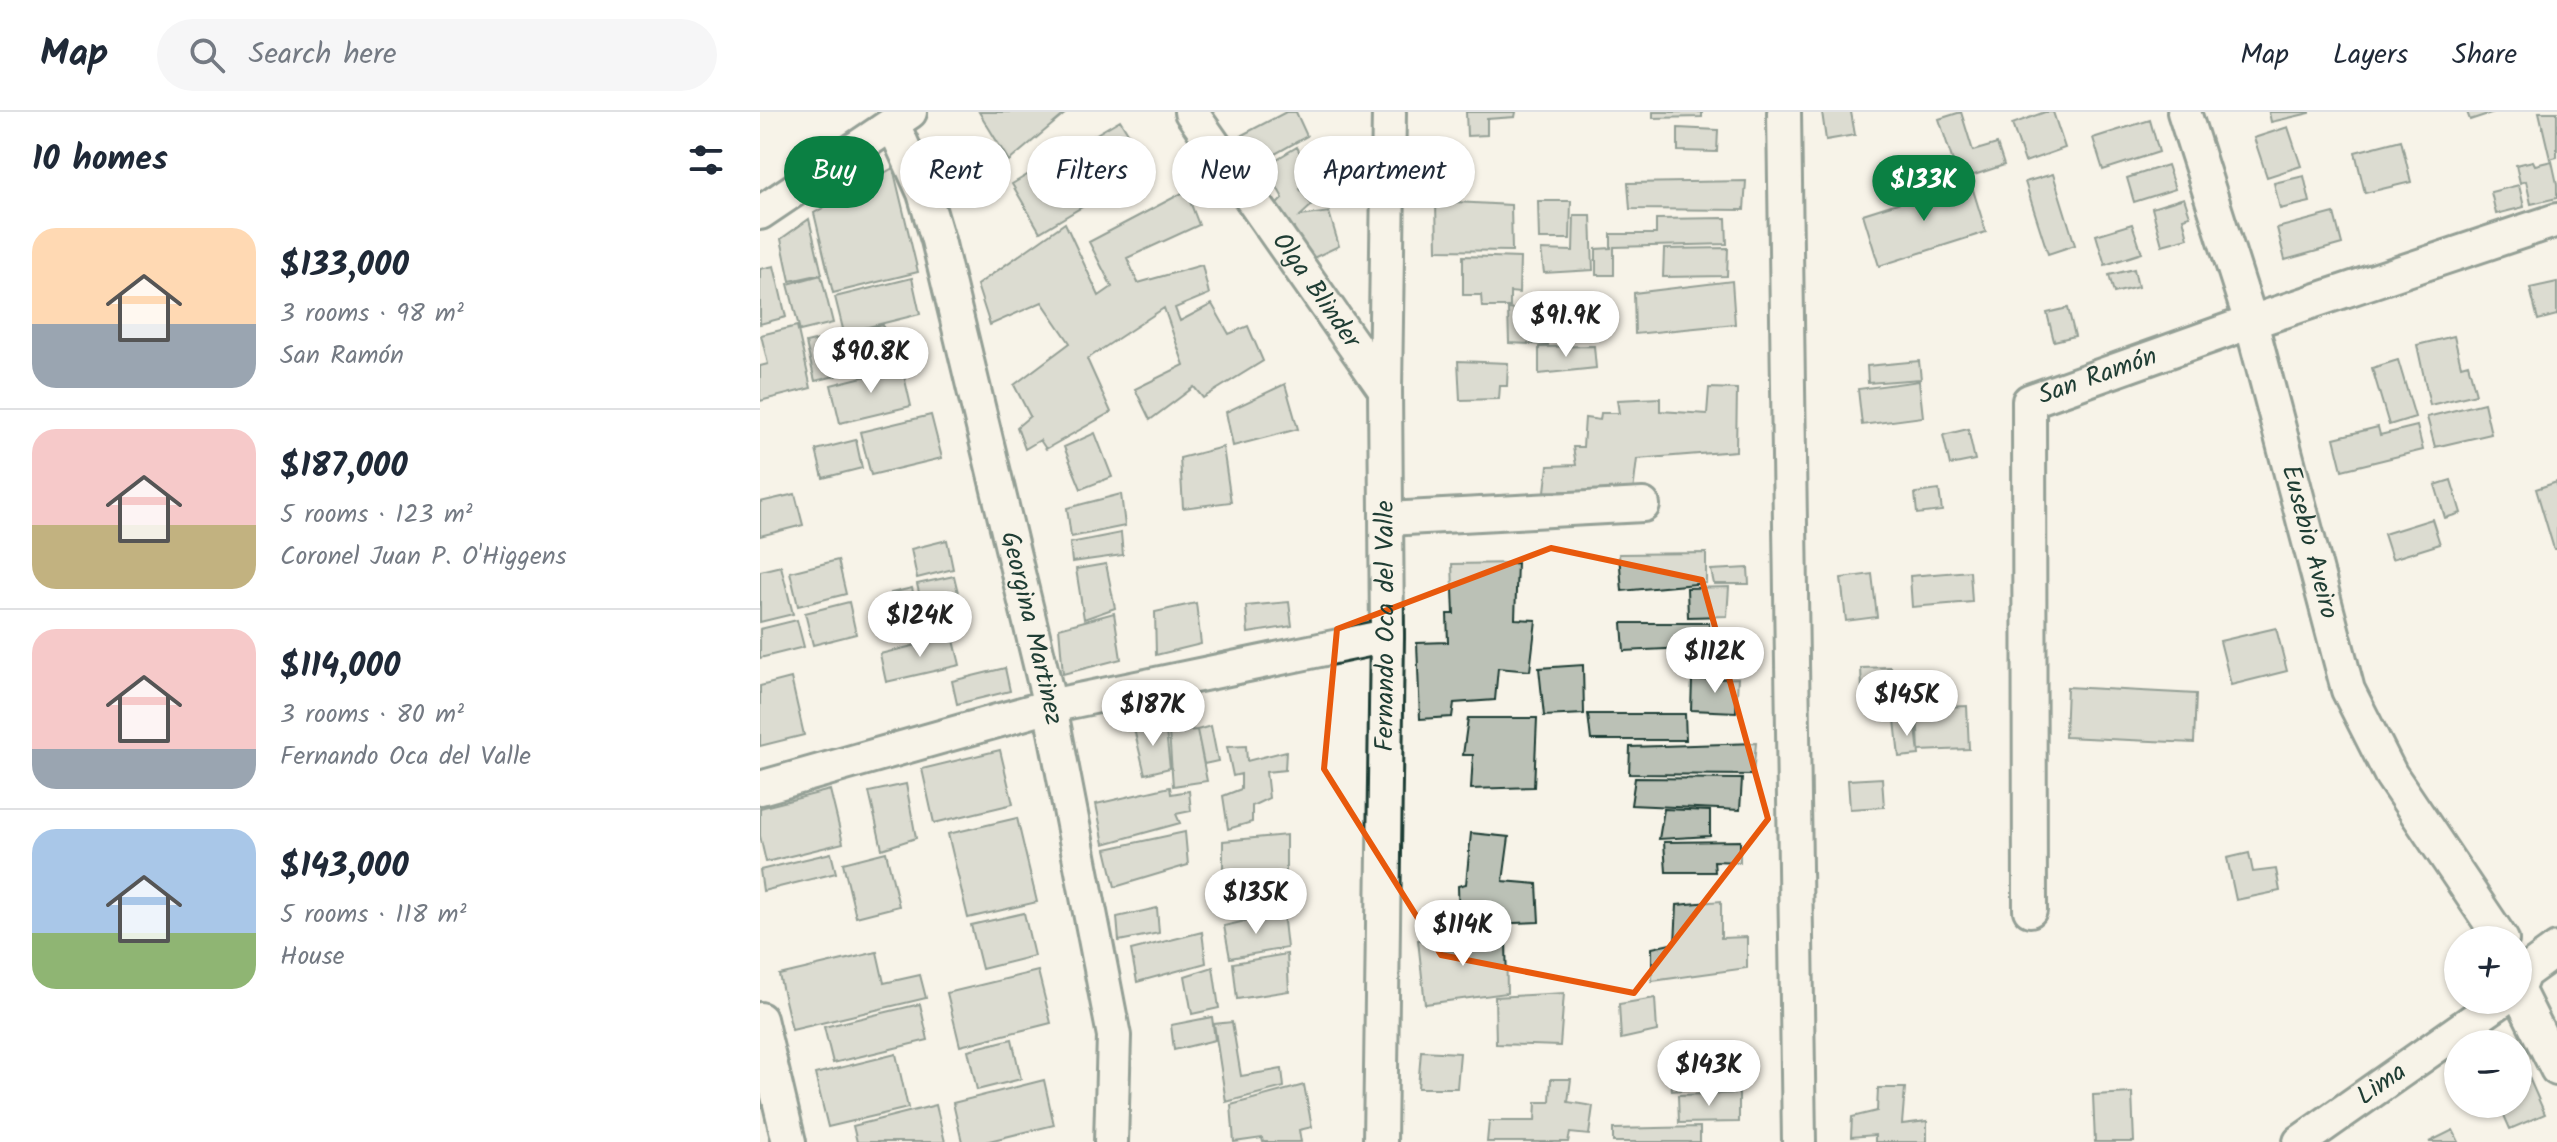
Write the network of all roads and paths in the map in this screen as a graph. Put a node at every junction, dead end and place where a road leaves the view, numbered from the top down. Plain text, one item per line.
1 (1191, 112) edge
2 (1389, 112) edge
3 (1784, 112) edge
4 (2184, 112) edge
5 (902, 118) edge
6 (760, 213) edge
7 (2557, 220) edge
8 (2251, 322) junction
9 (1385, 390) junction
10 (1643, 505) dead end
11 (1388, 519) junction
12 (1387, 636) junction
13 (1050, 706) junction
14 (760, 788) edge
15 (2030, 910) dead end
16 (2493, 926) edge
17 (2557, 949) edge
18 (2532, 969) edge
19 (2532, 1008) edge
20 (2482, 1014) edge
21 (760, 1019) edge
22 (2557, 1069) edge
23 (789, 1142) edge
24 (1111, 1142) edge
25 (1380, 1142) edge
26 (1799, 1142) edge
27 (2300, 1142) edge

1 - 9 street, Olga Blinder
2 - 9 street, Fernando Oca del Valle
3 - 26 street
4 - 8 street, Eusebio Aveiro
5 - 6 street
5 - 13 street, Georgina Martinez
7 - 8 street, San Ramón
8 - 15 street, San Ramón
8 - 16 street, Eusebio Aveiro
9 - 11 street, Fernando Oca del Valle
10 - 11 street
11 - 12 street, Fernando Oca del Valle
12 - 13 street
12 - 25 street, Fernando Oca del Valle
13 - 14 street
13 - 24 street, Georgina Martinez
17 - 18 street
19 - 22 street
20 - 27 street, Lima
21 - 23 street

